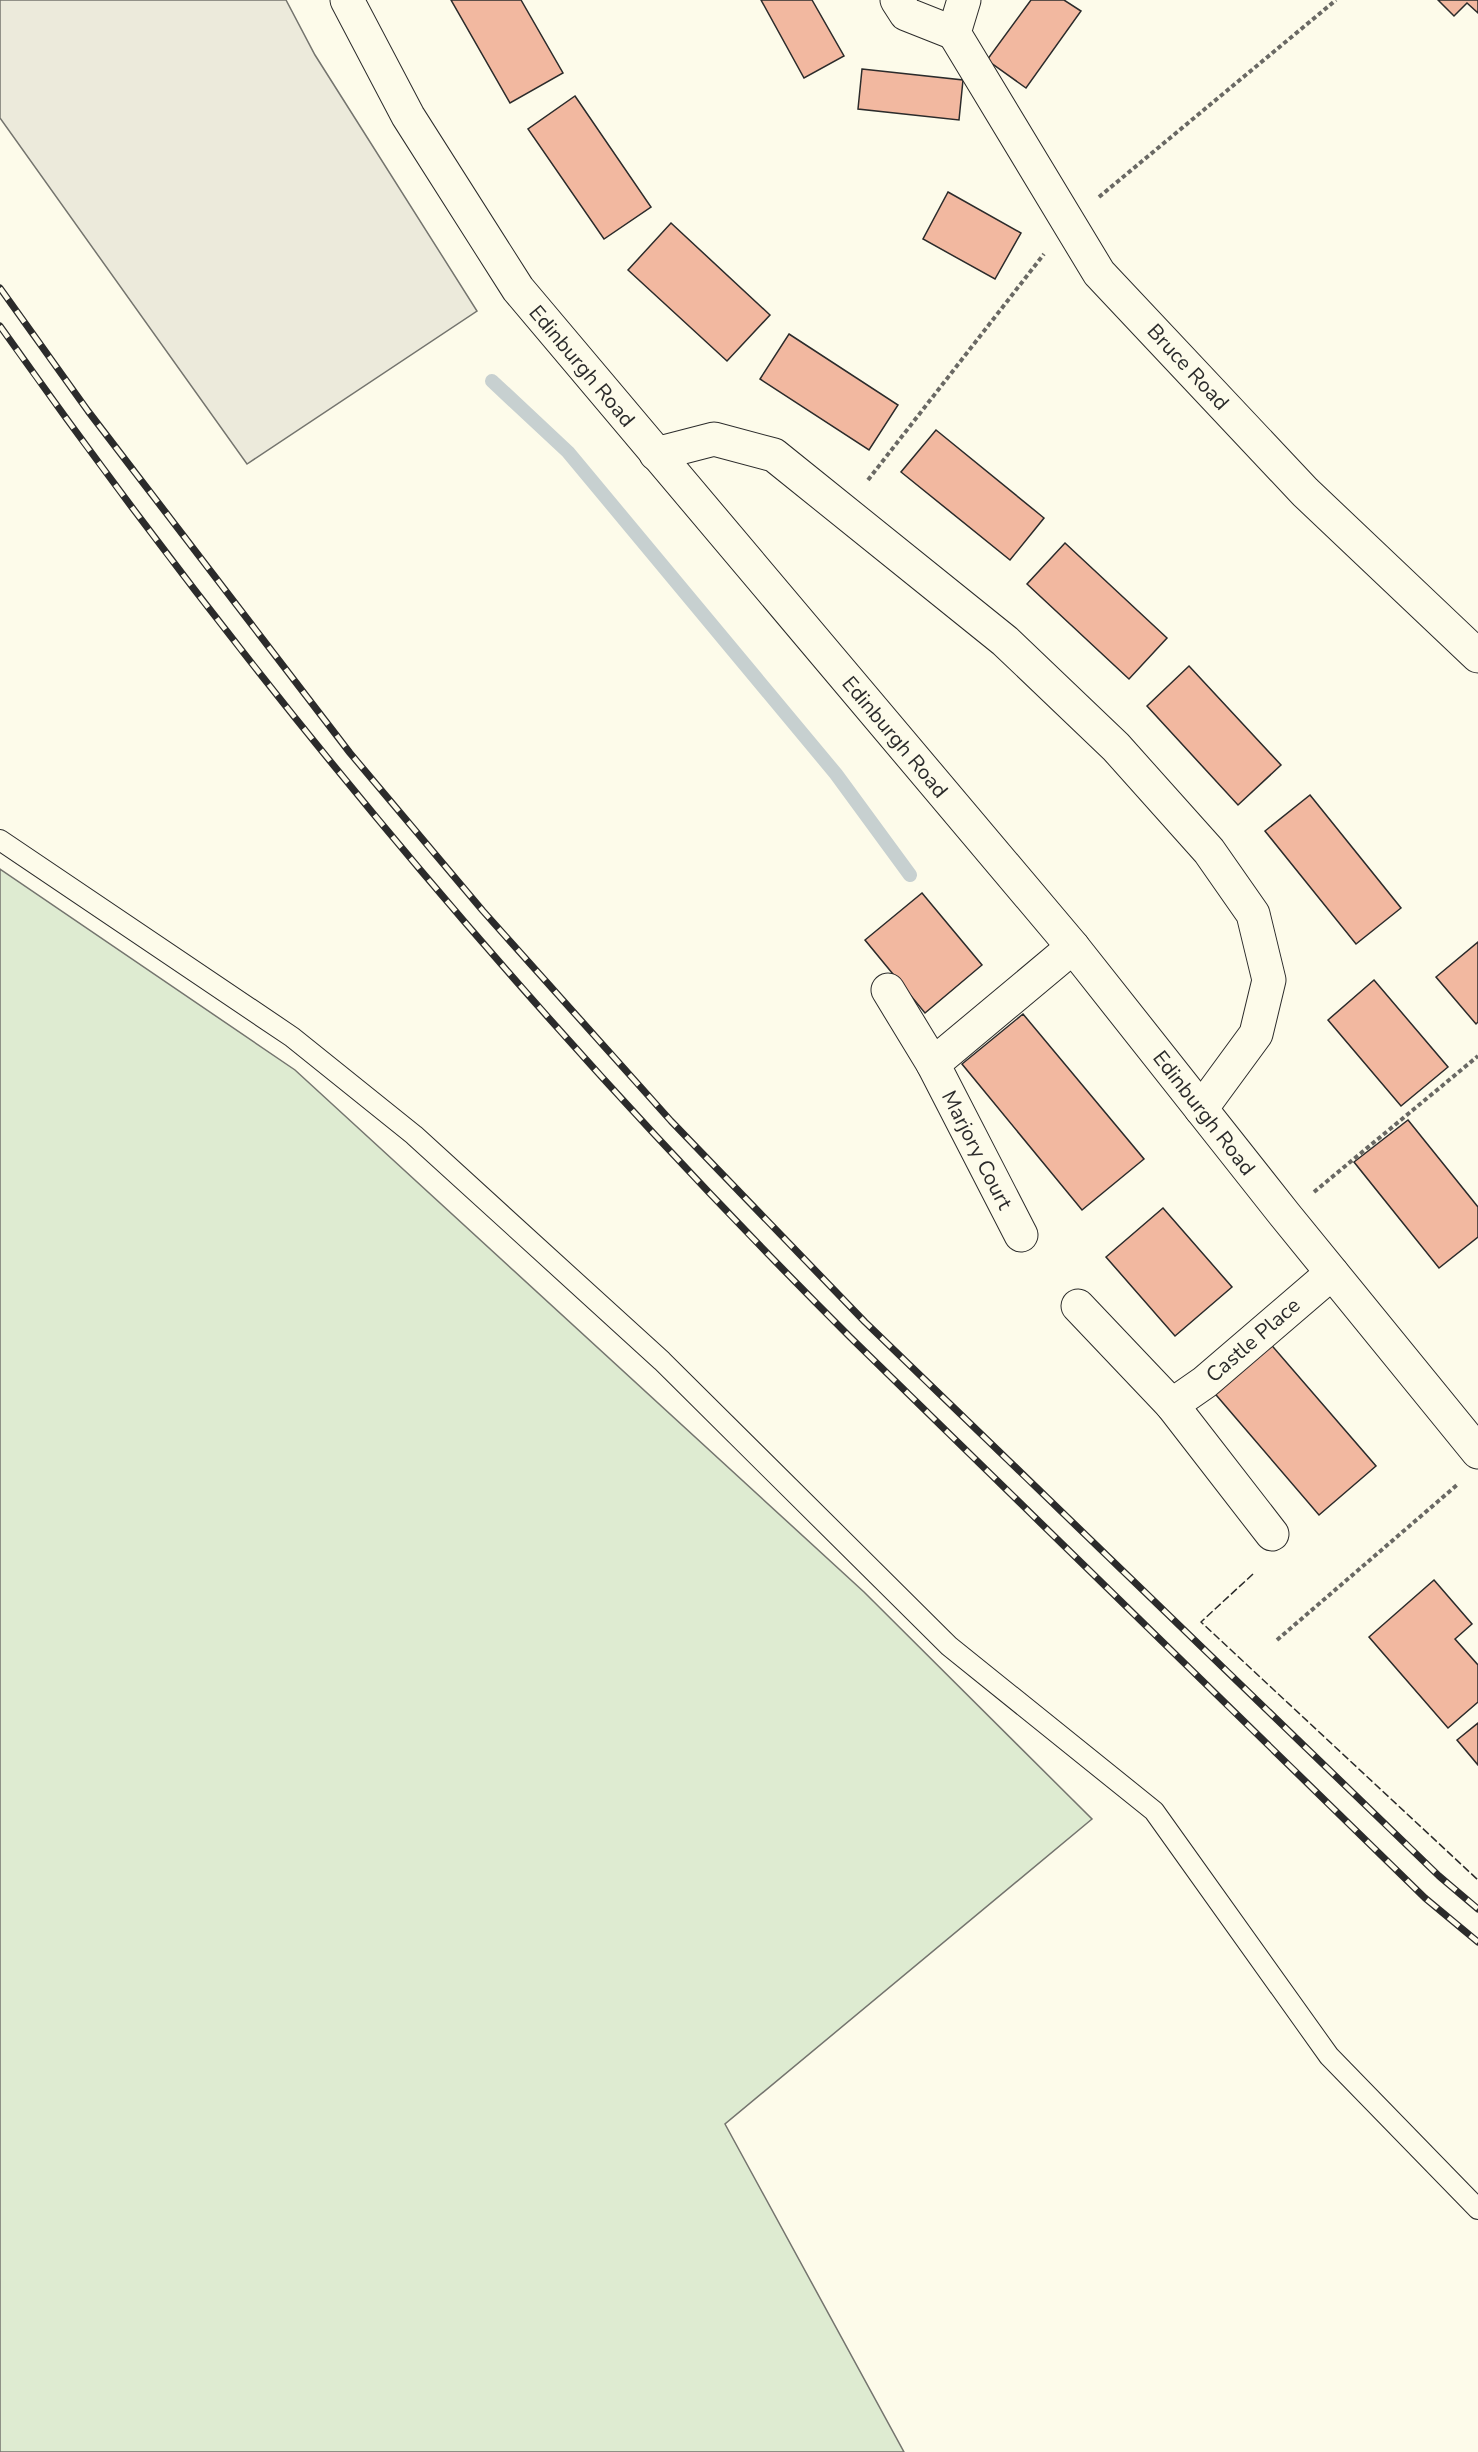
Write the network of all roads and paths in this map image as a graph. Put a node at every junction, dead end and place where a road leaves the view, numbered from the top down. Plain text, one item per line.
1 (347, 0) edge
2 (897, 0) edge
3 (964, 0) edge
4 (954, 33) junction
5 (656, 454) junction
6 (1478, 656) edge
7 (0, 840) edge
8 (1072, 947) junction
9 (888, 990) dead end
10 (1478, 1056) edge
11 (933, 1064) junction
12 (1201, 1109) junction
13 (1285, 1215) junction
14 (1021, 1235) dead end
15 (1332, 1273) junction
16 (1078, 1306) dead end
17 (1172, 1405) junction
18 (1478, 1452) edge
19 (1461, 1482) dead end
20 (1272, 1534) dead end
21 (1277, 1640) dead end
22 (1478, 2209) edge

1 - 5 street, Edinburgh Road
2 - 4 street
3 - 4 street
4 - 6 street, Bruce Road
5 - 8 street, Edinburgh Road
5 - 12 street
7 - 22 lane
8 - 11 street
8 - 12 street, Edinburgh Road
9 - 11 street, Marjory Court
10 - 13 path
11 - 14 street, Marjory Court
12 - 13 street, Edinburgh Road
13 - 15 street, Edinburgh Road
15 - 17 street, Castle Place
15 - 18 street, Edinburgh Road
16 - 17 street
17 - 20 street
19 - 21 path

